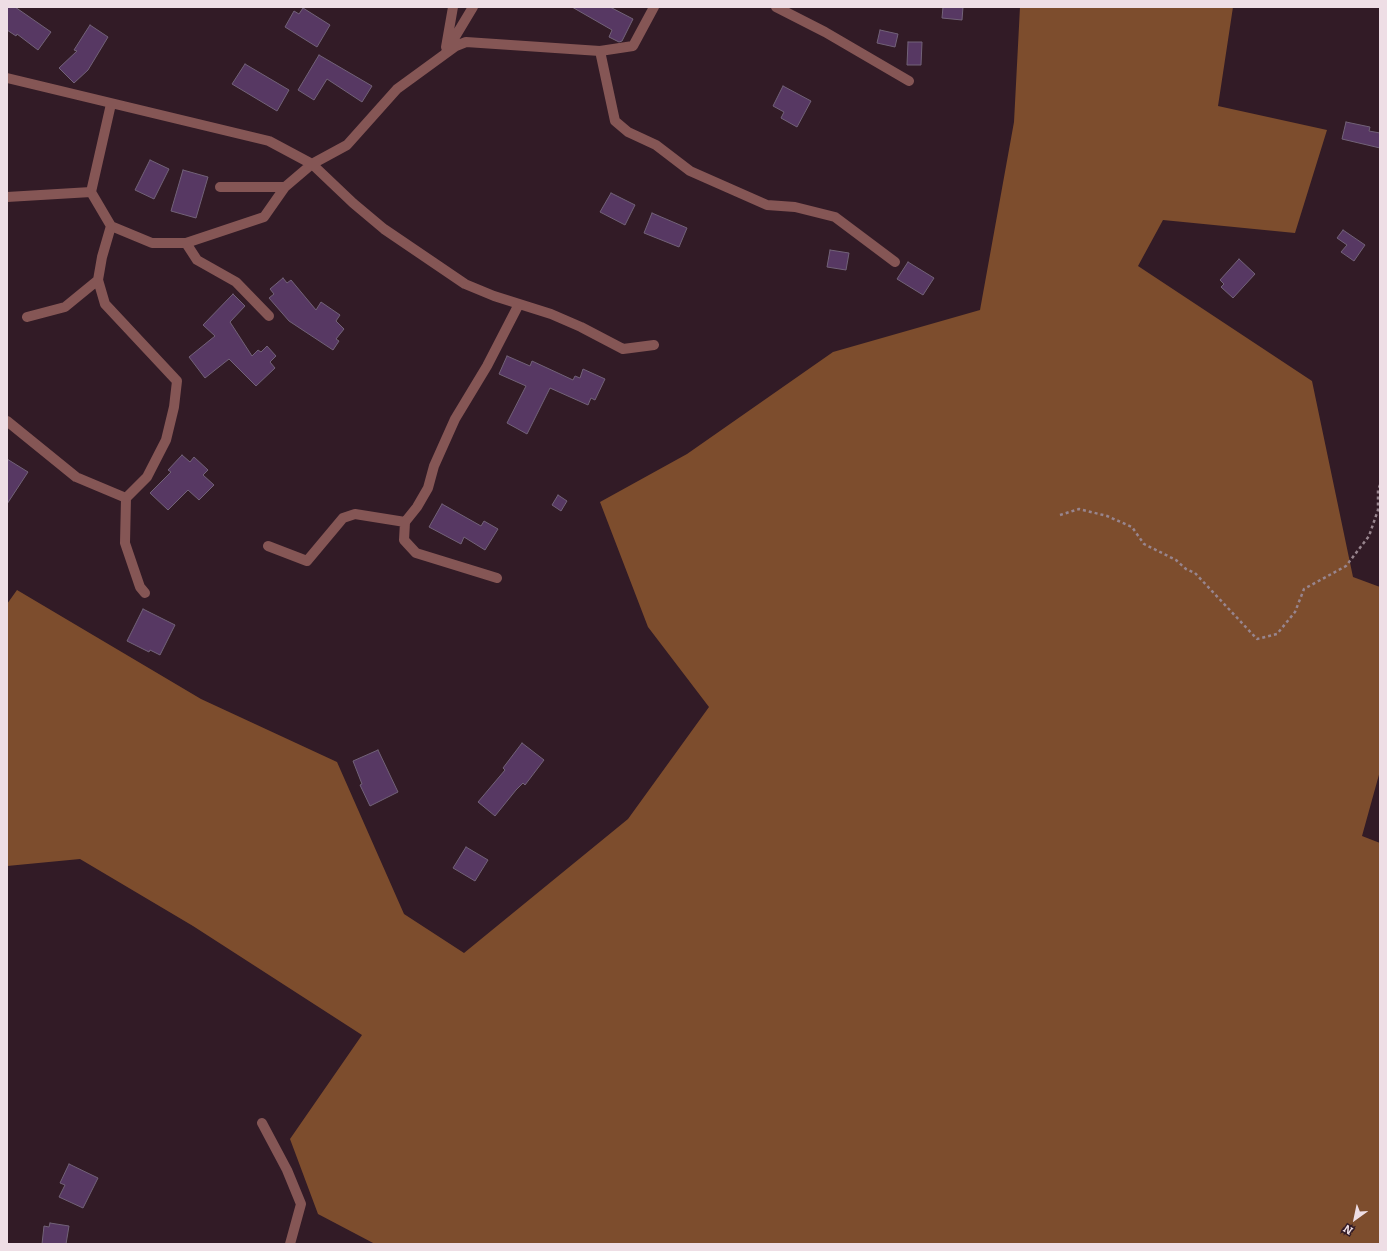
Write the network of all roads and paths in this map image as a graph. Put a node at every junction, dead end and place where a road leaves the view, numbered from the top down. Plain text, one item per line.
1 (453, 7) edge
2 (473, 7) edge
3 (654, 7) edge
4 (776, 7) edge
5 (600, 51) junction
6 (445, 53) junction
7 (7, 78) edge
8 (909, 80) dead end
9 (111, 104) junction
10 (312, 164) junction
11 (220, 187) dead end
12 (286, 187) junction
13 (91, 192) junction
14 (7, 198) edge
15 (112, 226) junction
16 (186, 243) junction
17 (895, 262) dead end
18 (98, 280) junction
19 (520, 304) junction
20 (269, 316) dead end
21 (27, 317) dead end
22 (654, 345) dead end
23 (7, 421) edge
24 (1380, 486) edge
25 (126, 498) junction
26 (1060, 515) dead end
27 (405, 522) junction
28 (268, 546) dead end
29 (497, 578) dead end
30 (145, 593) dead end
31 (262, 1123) dead end
32 (290, 1244) edge

1 - 6 street
2 - 6 street
3 - 5 street
4 - 8 street
5 - 6 street
5 - 17 street
6 - 10 street
7 - 9 street
9 - 10 street
9 - 13 street
10 - 12 street
10 - 19 street
11 - 12 street
12 - 16 street
13 - 14 street
13 - 15 street
15 - 16 street
15 - 18 street
16 - 20 street
18 - 21 street
18 - 25 street
19 - 22 street
19 - 27 street
23 - 25 street
24 - 26 path
25 - 30 street
27 - 28 street
27 - 29 street
31 - 32 street

